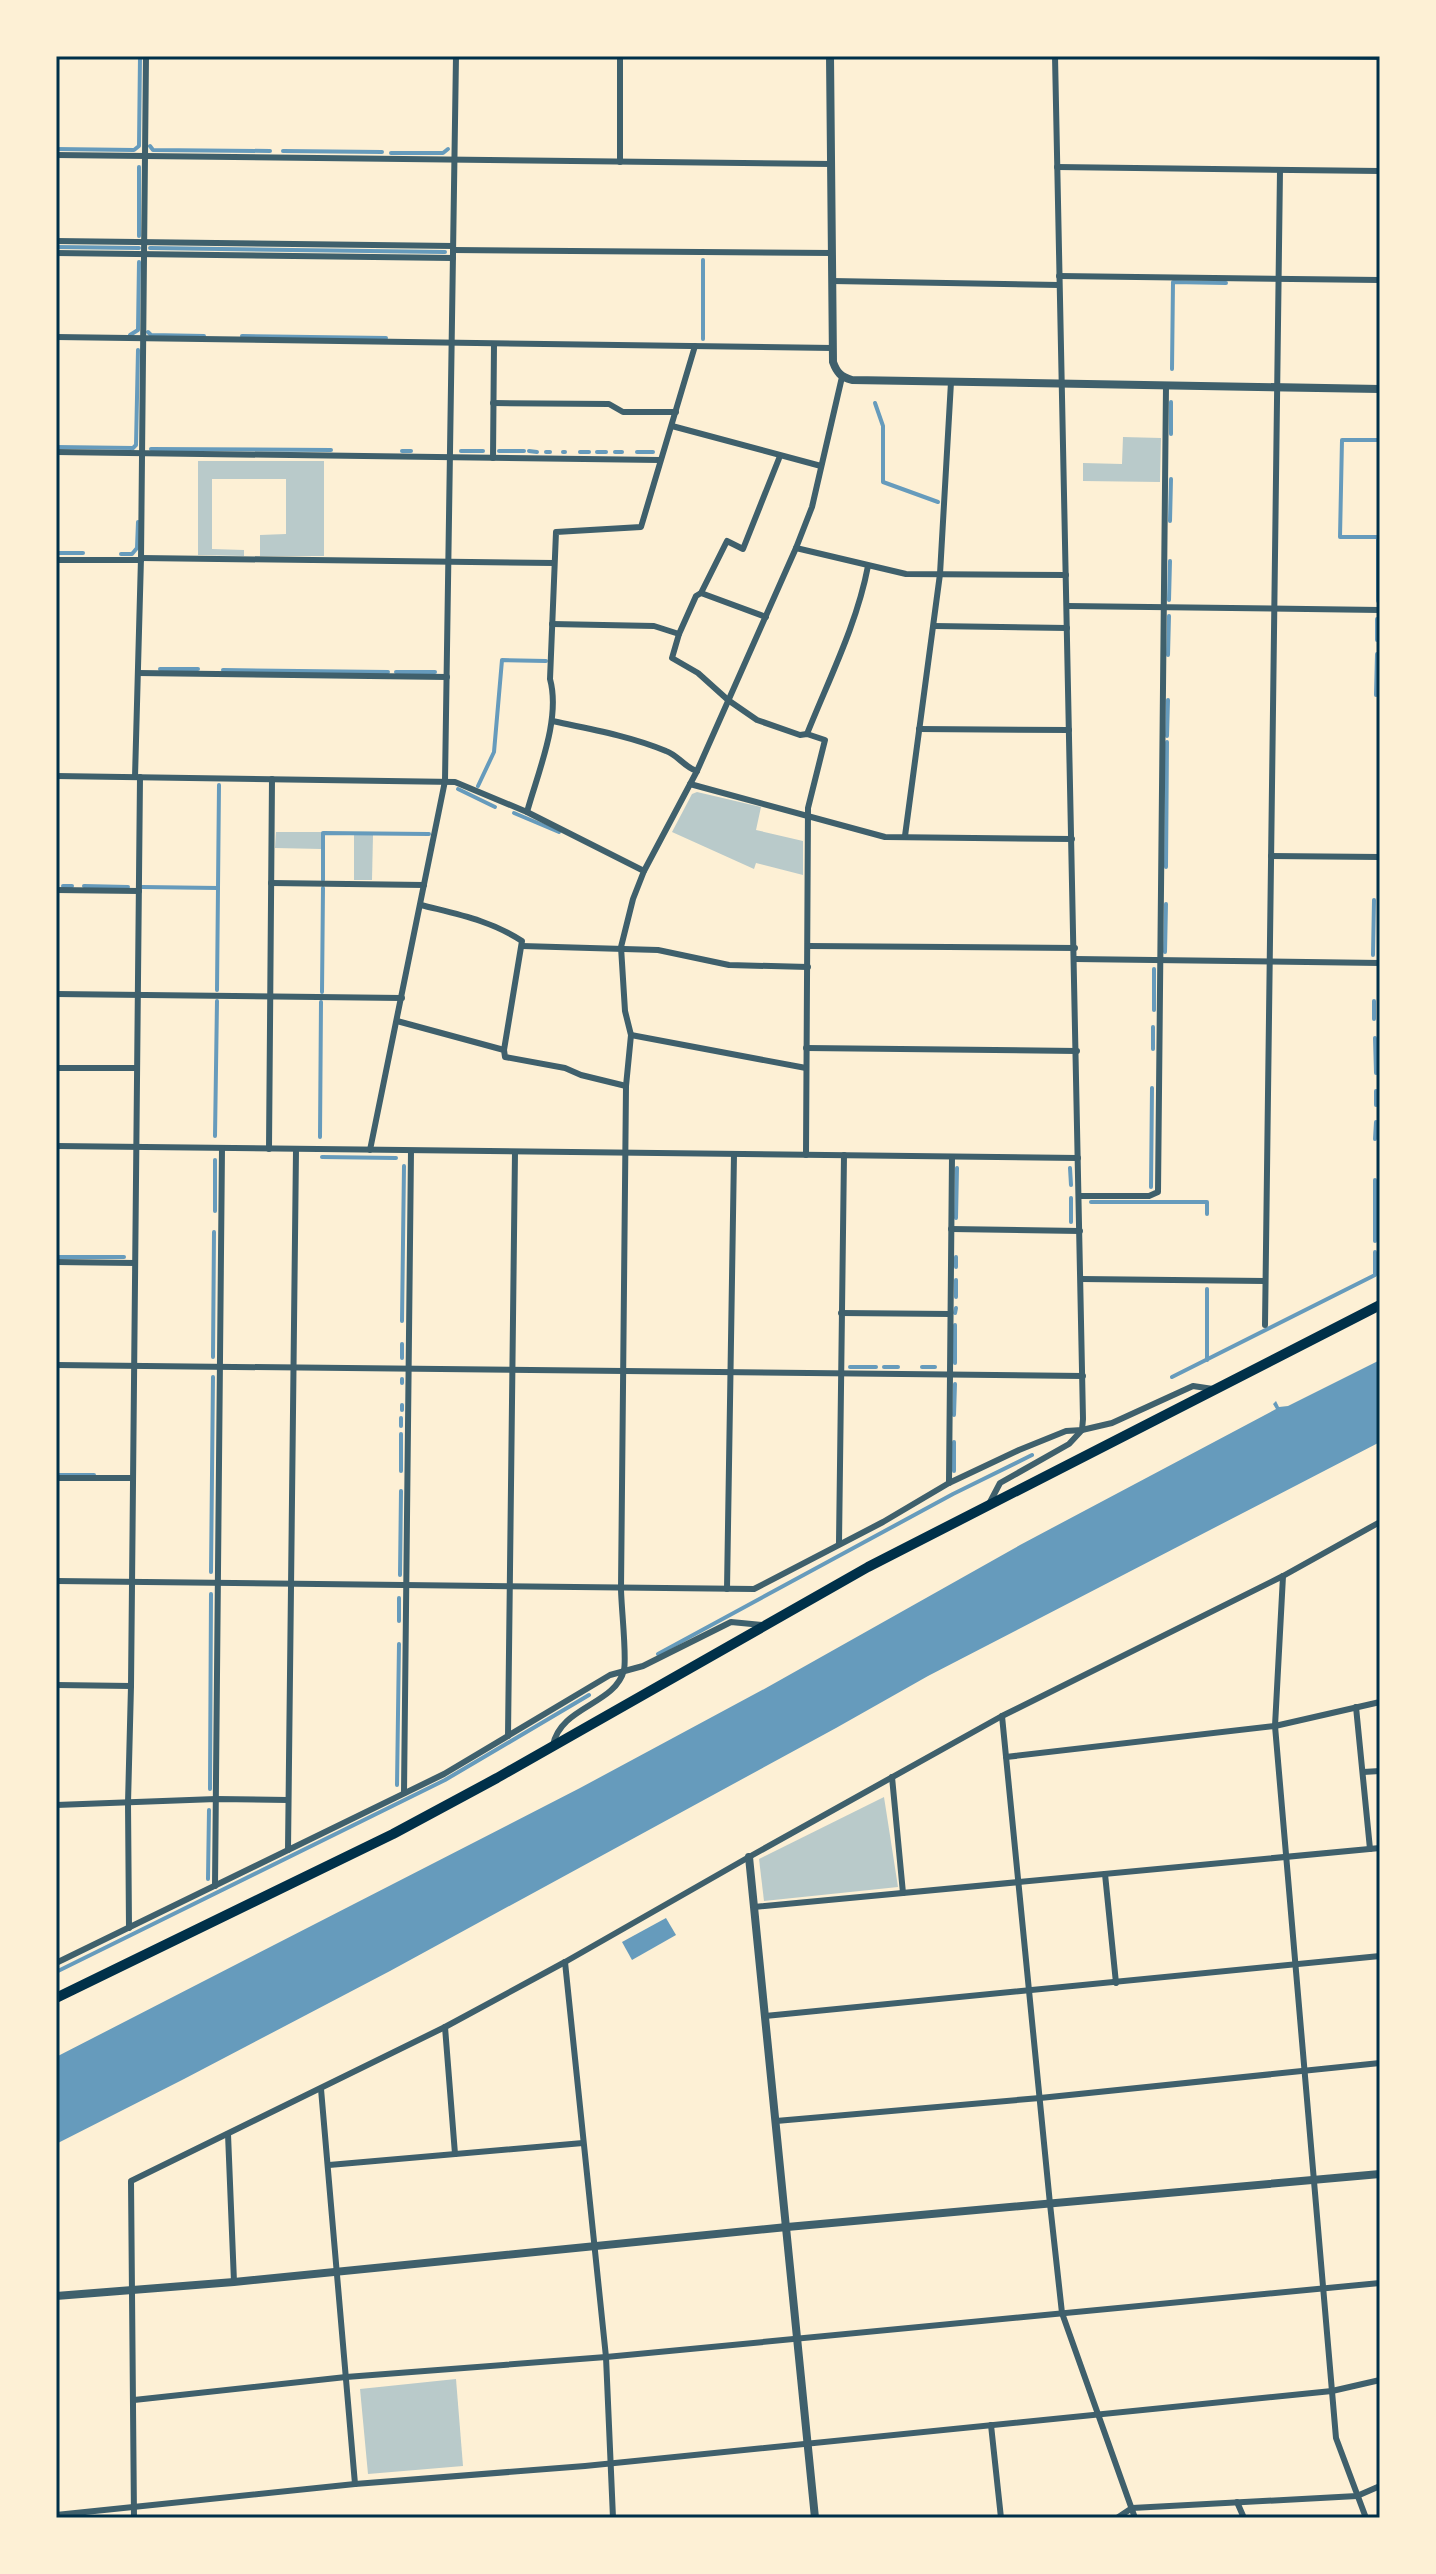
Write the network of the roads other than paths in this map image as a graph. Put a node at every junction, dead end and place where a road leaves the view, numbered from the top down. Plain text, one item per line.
1 (146, 56) edge
2 (456, 56) edge
3 (620, 56) edge
4 (830, 56) edge
5 (1055, 56) edge
6 (1252, 56) edge
7 (1380, 57) edge
8 (56, 155) edge
9 (145, 156) junction
10 (454, 160) junction
11 (620, 162) junction
12 (832, 164) junction
13 (1057, 167) junction
14 (1280, 170) junction
15 (1380, 171) edge
16 (56, 241) edge
17 (144, 242) junction
18 (453, 251) junction
19 (56, 253) edge
20 (832, 253) junction
21 (144, 254) junction
22 (1059, 276) junction
23 (1276, 278) junction
24 (1380, 280) edge
25 (832, 281) junction
26 (1059, 285) junction
27 (56, 337) edge
28 (143, 338) junction
29 (452, 342) junction
30 (494, 344) junction
31 (695, 346) junction
32 (833, 348) junction
33 (842, 377) junction
34 (951, 382) junction
35 (1062, 385) junction
36 (1166, 386) junction
37 (1276, 388) junction
38 (1380, 389) edge
39 (493, 403) junction
40 (676, 412) junction
41 (672, 426) junction
42 (56, 452) edge
43 (142, 453) junction
44 (780, 456) junction
45 (450, 458) junction
46 (493, 458) junction
47 (660, 460) junction
48 (821, 466) junction
49 (796, 548) junction
50 (141, 559) junction
51 (56, 560) edge
52 (449, 561) junction
53 (554, 563) junction
54 (868, 566) junction
55 (940, 574) junction
56 (1066, 575) junction
57 (701, 593) junction
58 (1067, 606) junction
59 (1164, 607) junction
60 (1273, 608) junction
61 (1380, 610) edge
62 (766, 617) junction
63 (552, 624) junction
64 (934, 626) junction
65 (1067, 628) junction
66 (679, 634) junction
67 (138, 673) junction
68 (447, 677) junction
69 (728, 700) junction
70 (552, 721) junction
71 (919, 729) junction
72 (1069, 730) junction
73 (807, 734) junction
74 (697, 771) junction
75 (56, 776) edge
76 (138, 777) junction
77 (272, 779) junction
78 (445, 781) junction
79 (690, 784) junction
80 (527, 812) junction
81 (809, 815) junction
82 (905, 836) junction
83 (1072, 839) junction
84 (1271, 856) junction
85 (1380, 857) edge
86 (644, 871) junction
87 (271, 883) junction
88 (424, 885) junction
89 (56, 890) edge
90 (139, 891) junction
91 (421, 905) junction
92 (522, 946) junction
93 (808, 946) junction
94 (621, 947) junction
95 (1075, 948) junction
96 (1075, 959) junction
97 (1160, 961) junction
98 (1270, 962) junction
99 (1380, 963) edge
100 (808, 967) junction
101 (56, 994) edge
102 (138, 995) junction
103 (270, 996) junction
104 (402, 998) junction
105 (397, 1021) junction
106 (631, 1035) junction
107 (806, 1048) junction
108 (504, 1050) junction
109 (1077, 1051) junction
110 (56, 1068) edge
111 (137, 1068) junction
112 (806, 1068) junction
113 (626, 1086) junction
114 (56, 1146) edge
115 (136, 1147) junction
116 (222, 1148) junction
117 (269, 1149) junction
118 (296, 1150) junction
119 (370, 1150) junction
120 (411, 1151) junction
121 (515, 1152) junction
122 (626, 1152) junction
123 (734, 1154) junction
124 (806, 1155) junction
125 (844, 1155) junction
126 (952, 1157) junction
127 (1078, 1158) junction
128 (1080, 1196) junction
129 (951, 1229) junction
130 (1080, 1231) junction
131 (56, 1262) edge
132 (135, 1263) junction
133 (1081, 1279) junction
134 (1265, 1281) junction
135 (1380, 1305) edge
136 (841, 1313) junction
137 (950, 1314) junction
138 (1265, 1325) dead end
139 (56, 1365) edge
140 (135, 1366) junction
141 (219, 1366) junction
142 (294, 1367) junction
143 (408, 1368) junction
144 (512, 1370) junction
145 (624, 1371) junction
146 (730, 1372) junction
147 (841, 1373) junction
148 (949, 1374) junction
149 (1083, 1376) junction
150 (1216, 1390) junction
151 (1082, 1430) junction
152 (56, 1478) edge
153 (133, 1478) junction
154 (949, 1483) junction
155 (989, 1504) junction
156 (1380, 1522) edge
157 (839, 1543) junction
158 (1283, 1576) junction
159 (56, 1581) edge
160 (132, 1581) junction
161 (218, 1583) junction
162 (290, 1584) junction
163 (406, 1585) junction
164 (509, 1587) junction
165 (621, 1588) junction
166 (727, 1589) junction
167 (765, 1625) junction
168 (624, 1669) junction
169 (56, 1685) edge
170 (131, 1686) junction
171 (1380, 1702) edge
172 (1356, 1707) junction
173 (1002, 1716) junction
174 (1275, 1726) junction
175 (508, 1736) junction
176 (553, 1745) junction
177 (1006, 1757) junction
178 (1380, 1771) edge
179 (1363, 1772) junction
180 (892, 1777) junction
181 (404, 1793) junction
182 (216, 1799) junction
183 (288, 1800) junction
184 (128, 1803) junction
185 (56, 1805) edge
186 (1380, 1848) edge
187 (1370, 1849) junction
188 (288, 1850) junction
189 (749, 1857) junction
190 (1285, 1858) junction
191 (1105, 1874) junction
192 (1020, 1882) junction
193 (215, 1886) junction
194 (903, 1893) junction
195 (754, 1907) junction
196 (129, 1928) junction
197 (1380, 1956) edge
198 (565, 1962) junction
199 (56, 1963) edge
200 (1295, 1965) junction
201 (1116, 1983) junction
202 (1030, 1992) junction
203 (56, 1998) edge
204 (765, 2016) junction
205 (445, 2027) junction
206 (1380, 2063) edge
207 (1304, 2070) junction
208 (321, 2089) junction
209 (1040, 2098) junction
210 (776, 2121) junction
211 (228, 2134) junction
212 (583, 2143) junction
213 (455, 2154) junction
214 (329, 2165) junction
215 (1380, 2174) edge
216 (1314, 2180) junction
217 (1050, 2204) junction
218 (787, 2227) junction
219 (593, 2246) junction
220 (338, 2272) junction
221 (234, 2282) junction
222 (1380, 2283) edge
223 (1323, 2288) junction
224 (132, 2291) junction
225 (56, 2296) edge
226 (1062, 2313) junction
227 (798, 2338) junction
228 (606, 2357) junction
229 (346, 2377) junction
230 (1380, 2380) edge
231 (1332, 2391) junction
232 (134, 2400) junction
233 (1098, 2415) junction
234 (991, 2425) junction
235 (808, 2443) junction
236 (611, 2464) junction
237 (355, 2484) junction
238 (1380, 2486) edge
239 (1357, 2496) junction
240 (1237, 2502) junction
241 (133, 2507) junction
242 (1132, 2508) junction
243 (56, 2515) edge
244 (134, 2518) edge
245 (613, 2518) edge
246 (815, 2518) edge
247 (1001, 2518) edge
248 (1117, 2518) edge
249 (1135, 2518) edge
250 (1244, 2518) edge
251 (1366, 2518) edge

1 - 9 street
2 - 10 street
3 - 11 street
4 - 12 street
5 - 13 street
6 - 7 street
8 - 9 street
9 - 10 street
9 - 17 street
10 - 11 street
10 - 18 street
11 - 12 street
12 - 20 street
13 - 14 street
13 - 22 street
14 - 15 street
14 - 23 street
16 - 17 street
17 - 18 street
17 - 21 street
18 - 20 street
18 - 21 street
18 - 29 street
19 - 21 street
20 - 25 street
21 - 28 street
22 - 23 street
22 - 26 street
23 - 24 street
23 - 37 street
25 - 26 street
25 - 32 street
26 - 35 street
27 - 28 street
28 - 29 street
28 - 43 street
29 - 30 street
29 - 45 street
30 - 31 street
30 - 39 street
31 - 32 street
31 - 40 street
32 - 33 street
33 - 34 street
33 - 48 street
34 - 35 street
34 - 55 street
35 - 36 street
35 - 56 street
36 - 37 street
36 - 59 street
37 - 38 street
37 - 60 street
39 - 40 street
39 - 46 street
40 - 41 street
41 - 44 street
41 - 47 street
42 - 43 street
43 - 45 street
43 - 50 street
44 - 48 street
44 - 57 street
45 - 46 street
45 - 52 street
46 - 47 street
47 - 53 street
48 - 49 street
49 - 54 street
49 - 62 street
50 - 51 street
50 - 52 street
50 - 67 street
52 - 53 street
52 - 68 street
53 - 63 street
54 - 55 street
54 - 73 street
55 - 56 street
55 - 64 street
56 - 58 street
57 - 62 street
57 - 66 street
58 - 59 street
58 - 65 street
59 - 60 street
59 - 97 street
60 - 61 street
60 - 84 street
62 - 69 street
63 - 66 street
63 - 70 street
64 - 65 street
64 - 71 street
65 - 72 street
66 - 69 street
67 - 68 street
67 - 76 street
68 - 78 street
69 - 73 street
69 - 74 street
70 - 74 street
70 - 80 street
71 - 72 street
71 - 82 street
72 - 83 street
73 - 81 street
74 - 79 street
75 - 76 street
76 - 77 street
76 - 90 street
77 - 78 street
77 - 87 street
78 - 80 street
78 - 88 street
79 - 81 street
79 - 86 street
80 - 86 street
81 - 82 street
81 - 93 street
82 - 83 street
83 - 95 street
84 - 85 street
84 - 98 street
86 - 94 street
87 - 88 street
87 - 103 street
88 - 91 street
89 - 90 street
90 - 102 street
91 - 92 street
91 - 104 street
92 - 94 street
92 - 108 street
93 - 95 street
93 - 100 street
94 - 100 street
94 - 106 street
95 - 96 street
96 - 97 street
96 - 109 street
97 - 98 street
97 - 128 street
98 - 99 street
98 - 134 street
100 - 107 street
101 - 102 street
102 - 103 street
102 - 111 street
103 - 104 street
103 - 117 street
104 - 105 street
105 - 108 street
105 - 119 street
106 - 112 street
106 - 113 street
107 - 109 street
107 - 112 street
108 - 113 street
109 - 127 street
110 - 111 street
111 - 115 street
112 - 124 street
113 - 122 street
114 - 115 street
115 - 116 street
115 - 132 street
116 - 117 street
116 - 141 street
117 - 118 street
118 - 119 street
118 - 142 street
119 - 120 street
120 - 121 street
120 - 143 street
121 - 122 street
121 - 144 street
122 - 123 street
122 - 145 street
123 - 124 street
123 - 146 street
124 - 125 street
125 - 126 street
125 - 136 street
126 - 127 street
126 - 129 street
127 - 128 street
128 - 130 street
129 - 130 street
129 - 137 street
130 - 133 street
131 - 132 street
132 - 140 street
133 - 134 street
133 - 149 street
134 - 138 street
135 - 150 main road
136 - 137 street
136 - 147 street
137 - 148 street
139 - 140 street
140 - 141 street
140 - 153 street
141 - 142 street
141 - 161 street
142 - 143 street
142 - 162 street
143 - 144 street
143 - 163 street
144 - 145 street
144 - 164 street
145 - 146 street
145 - 165 street
146 - 147 street
146 - 166 street
147 - 148 street
147 - 157 street
148 - 149 street
148 - 154 street
149 - 151 street
150 - 151 street
150 - 155 main road
151 - 154 street
151 - 155 street
152 - 153 street
153 - 160 street
154 - 157 street
155 - 167 main road
156 - 158 street
157 - 166 street
158 - 173 street
158 - 174 street
159 - 160 street
160 - 161 street
160 - 170 street
161 - 162 street
161 - 182 street
162 - 163 street
162 - 183 street
163 - 164 street
163 - 181 street
164 - 165 street
164 - 175 street
165 - 166 street
165 - 168 street
167 - 168 street
167 - 176 main road
168 - 175 street
168 - 176 street
169 - 170 street
170 - 184 street
171 - 172 street
172 - 174 street
172 - 179 street
173 - 177 street
173 - 180 street
174 - 177 street
174 - 190 street
175 - 181 street
176 - 203 main road
177 - 192 street
178 - 179 street
179 - 187 street
180 - 189 street
180 - 194 street
181 - 188 street
182 - 183 street
182 - 184 street
182 - 193 street
183 - 188 street
184 - 185 street
184 - 196 street
186 - 187 street
187 - 190 street
188 - 193 street
189 - 195 street
189 - 198 street
190 - 191 street
190 - 200 street
191 - 192 street
191 - 201 street
192 - 194 street
192 - 202 street
193 - 196 street
194 - 195 street
195 - 204 street
196 - 199 street
197 - 200 street
198 - 205 street
198 - 212 street
200 - 201 street
200 - 207 street
201 - 202 street
202 - 204 street
202 - 209 street
204 - 210 street
205 - 208 street
205 - 213 street
206 - 207 street
207 - 209 street
207 - 216 street
208 - 211 street
208 - 214 street
209 - 210 street
209 - 217 street
210 - 218 street
211 - 221 street
211 - 224 street
212 - 213 street
212 - 219 street
213 - 214 street
214 - 220 street
215 - 216 street
216 - 217 street
216 - 223 street
217 - 218 street
217 - 226 street
218 - 219 street
218 - 227 street
219 - 220 street
219 - 228 street
220 - 221 street
220 - 229 street
221 - 224 street
222 - 223 street
223 - 226 street
223 - 231 street
224 - 225 street
224 - 232 street
226 - 227 street
226 - 233 street
227 - 228 street
227 - 235 street
228 - 229 street
228 - 236 street
229 - 232 street
229 - 237 street
230 - 231 street
231 - 233 street
231 - 239 street
232 - 241 street
233 - 234 street
233 - 242 street
234 - 235 street
234 - 247 street
235 - 236 street
235 - 246 street
236 - 237 street
236 - 245 street
237 - 241 street
238 - 239 street
239 - 240 street
239 - 251 street
240 - 242 street
240 - 250 street
241 - 243 street
241 - 244 street
242 - 248 street
242 - 249 street

